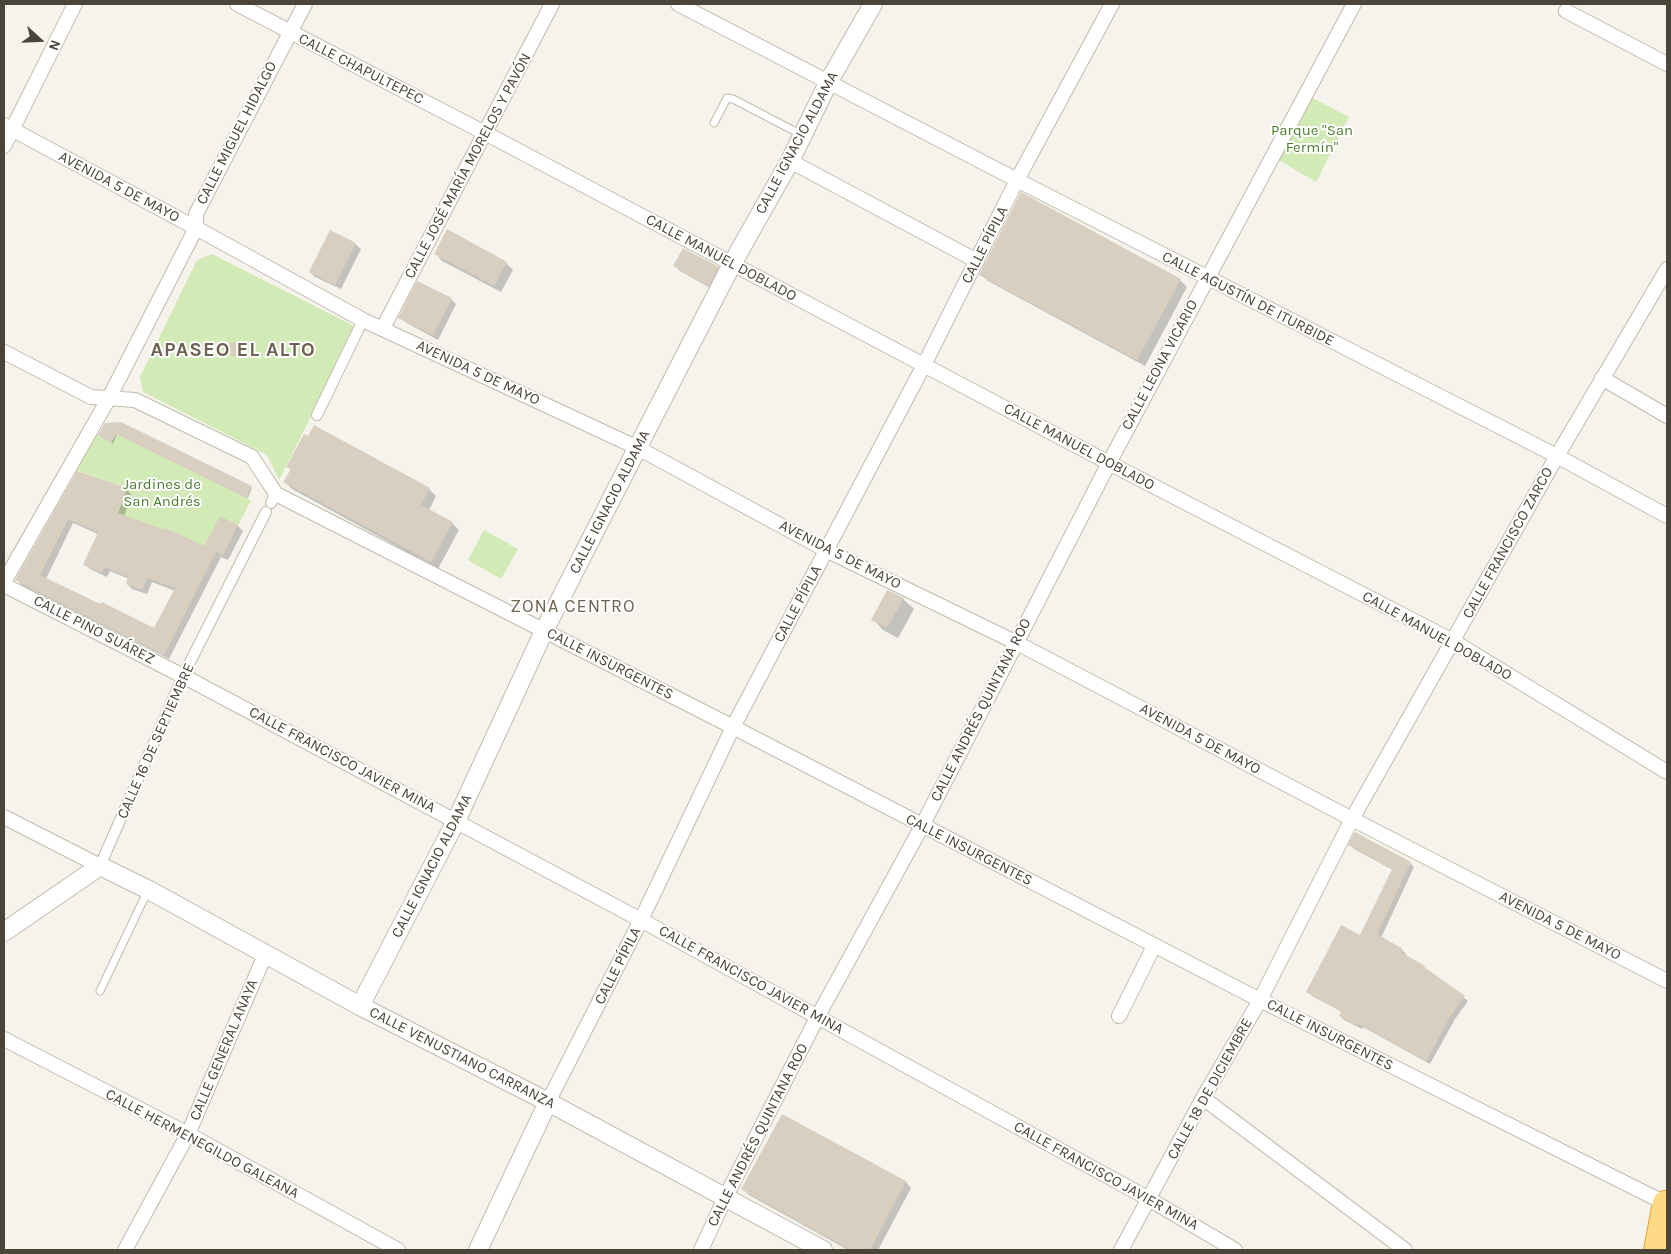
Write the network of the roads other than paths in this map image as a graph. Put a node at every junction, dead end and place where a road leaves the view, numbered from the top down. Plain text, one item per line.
1 (75, 4) edge
2 (237, 4) edge
3 (305, 4) edge
4 (552, 4) edge
5 (678, 4) edge
6 (872, 4) edge
7 (1112, 4) edge
8 (1354, 4) edge
9 (1566, 11) dead end
10 (290, 32) junction
11 (1667, 64) edge
12 (829, 81) junction
13 (714, 123) dead end
14 (8, 127) edge
15 (485, 132) junction
16 (802, 135) junction
17 (4, 146) edge
18 (790, 161) junction
19 (1017, 180) junction
20 (196, 228) junction
21 (977, 261) junction
22 (732, 264) junction
23 (1667, 269) edge
24 (1207, 278) junction
25 (363, 320) junction
26 (383, 328) junction
27 (4, 352) edge
28 (924, 365) junction
29 (1602, 378) junction
30 (109, 398) junction
31 (317, 415) dead end
32 (1667, 416) edge
33 (638, 448) junction
34 (1557, 456) junction
35 (1109, 463) junction
36 (271, 503) junction
37 (1667, 516) edge
38 (826, 550) junction
39 (4, 584) edge
40 (544, 631) junction
41 (1453, 641) junction
42 (1016, 643) junction
43 (184, 676) junction
44 (733, 727) junction
45 (1667, 772) edge
46 (4, 817) edge
47 (1352, 819) junction
48 (456, 821) junction
49 (922, 826) junction
50 (100, 866) junction
51 (149, 890) junction
52 (641, 920) junction
53 (4, 932) edge
54 (1154, 946) junction
55 (265, 954) junction
56 (1667, 981) edge
57 (100, 991) dead end
58 (1260, 1000) junction
59 (360, 1006) junction
60 (818, 1016) junction
61 (1119, 1016) dead end
62 (4, 1040) edge
63 (1203, 1098) junction
64 (548, 1102) junction
65 (188, 1134) junction
66 (725, 1198) junction
67 (1149, 1199) junction
68 (1666, 1199) edge
69 (126, 1250) edge
70 (398, 1250) edge
71 (478, 1250) edge
72 (701, 1250) edge
73 (823, 1250) edge
74 (1121, 1250) edge
75 (1235, 1250) edge
76 (1405, 1250) edge
77 (1651, 1250) edge
78 (1656, 1250) edge

1 - 14 street
2 - 10 street, CALLE CHAPULTEPEC
3 - 10 street, CALLE MIGUEL HIDALGO
4 - 15 street, CALLE JOSÉ MARÍA MORELOS Y PAVÓN
5 - 12 street, CALLE AGUSTÍN DE ITURBIDE
6 - 12 street, CALLE IGNACIO ALDAMA
7 - 19 street, CALLE PÍPILA
8 - 24 street, CALLE LEONA VICARIO
9 - 11 street
10 - 15 street, CALLE CHAPULTEPEC
10 - 20 street, CALLE MIGUEL HIDALGO
12 - 16 street, CALLE IGNACIO ALDAMA
12 - 19 street, CALLE AGUSTÍN DE ITURBIDE
13 - 16 lane
14 - 17 street
14 - 20 street, AVENIDA 5 DE MAYO
15 - 22 street, CALLE MANUEL DOBLADO
15 - 26 street, CALLE JOSÉ MARÍA MORELOS Y PAVÓN
16 - 18 street, CALLE IGNACIO ALDAMA
18 - 21 street
18 - 22 street, CALLE IGNACIO ALDAMA
19 - 21 street, CALLE PÍPILA
19 - 24 street, CALLE AGUSTÍN DE ITURBIDE
20 - 25 street, AVENIDA 5 DE MAYO
20 - 30 street, CALLE MIGUEL HIDALGO
21 - 28 street, CALLE PÍPILA
22 - 28 street, CALLE MANUEL DOBLADO
22 - 33 street, CALLE IGNACIO ALDAMA
23 - 29 street, CALLE FRANCISCO ZARCO
24 - 34 street, CALLE AGUSTÍN DE ITURBIDE
24 - 35 street, CALLE LEONA VICARIO
25 - 26 street, AVENIDA 5 DE MAYO
25 - 31 street
26 - 33 street, AVENIDA 5 DE MAYO
27 - 30 street
28 - 35 street, CALLE MANUEL DOBLADO
28 - 38 street, CALLE PÍPILA
29 - 32 street
29 - 34 street, CALLE FRANCISCO ZARCO
30 - 36 street
30 - 39 street, CALLE MIGUEL HIDALGO
33 - 38 street, AVENIDA 5 DE MAYO
33 - 40 street, CALLE IGNACIO ALDAMA
34 - 37 street, CALLE AGUSTÍN DE ITURBIDE
34 - 41 street, CALLE FRANCISCO ZARCO
35 - 41 street, CALLE MANUEL DOBLADO
35 - 42 street, CALLE ANDRÉS QUINTANA ROO
36 - 40 street, CALLE INSURGENTES
36 - 43 street, CALLE 16 DE SEPTIEMBRE
38 - 42 street, AVENIDA 5 DE MAYO
38 - 44 street, CALLE PÍPILA
39 - 43 street, CALLE PINO SUÁREZ
40 - 44 street, CALLE INSURGENTES
40 - 48 street, CALLE IGNACIO ALDAMA
41 - 45 street, CALLE MANUEL DOBLADO
41 - 47 street, CALLE FRANCISCO ZARCO
42 - 47 street, AVENIDA 5 DE MAYO
42 - 49 street, CALLE ANDRÉS QUINTANA ROO
43 - 48 street, CALLE FRANCISCO JAVIER MINA
43 - 50 street, CALLE 16 DE SEPTIEMBRE
44 - 49 street, CALLE INSURGENTES
44 - 52 street, CALLE PÍPILA
46 - 50 street
47 - 56 street, AVENIDA 5 DE MAYO
47 - 58 street, CALLE 18 DE DICIEMBRE
48 - 52 street, CALLE FRANCISCO JAVIER MINA
48 - 59 street, CALLE IGNACIO ALDAMA
49 - 54 street, CALLE INSURGENTES
49 - 60 street, CALLE ANDRÉS QUINTANA ROO
50 - 51 street, CALLE VENUSTIANO CARRANZA
50 - 53 street
51 - 55 street, CALLE VENUSTIANO CARRANZA
51 - 57 lane
52 - 60 street, CALLE FRANCISCO JAVIER MINA
52 - 64 street, CALLE PÍPILA
54 - 58 street, CALLE INSURGENTES
54 - 61 street
55 - 59 street, CALLE VENUSTIANO CARRANZA
55 - 65 street, CALLE GENERAL ANAYA
58 - 63 street, CALLE 18 DE DICIEMBRE
58 - 68 street, CALLE INSURGENTES
59 - 64 street, CALLE VENUSTIANO CARRANZA
60 - 66 street, CALLE ANDRÉS QUINTANA ROO
60 - 67 street, CALLE FRANCISCO JAVIER MINA
62 - 65 street, CALLE HERMENEGILDO GALEANA
63 - 67 street, CALLE 18 DE DICIEMBRE
63 - 76 street
64 - 66 street, CALLE VENUSTIANO CARRANZA
64 - 71 street
65 - 69 street, CALLE GENERAL ANAYA
65 - 70 street, CALLE HERMENEGILDO GALEANA
66 - 72 street, CALLE ANDRÉS QUINTANA ROO
66 - 73 street, CALLE VENUSTIANO CARRANZA
67 - 74 street, CALLE 18 DE DICIEMBRE
67 - 75 street, CALLE FRANCISCO JAVIER MINA
68 - 77 street
68 - 78 highway

